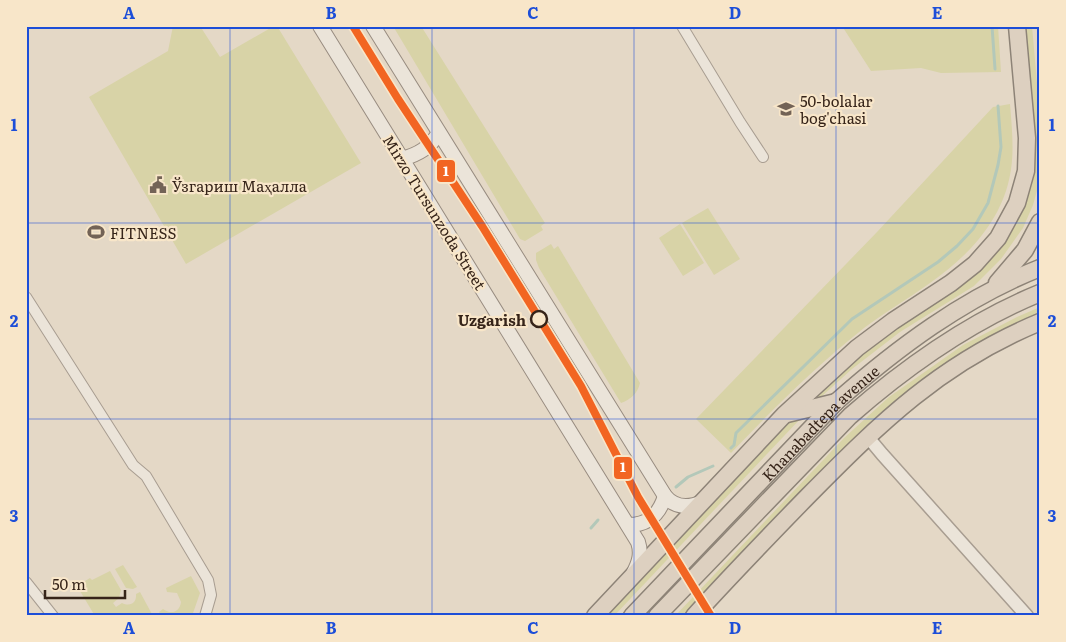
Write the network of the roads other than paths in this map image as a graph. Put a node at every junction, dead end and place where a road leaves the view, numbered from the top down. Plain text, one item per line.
1 (320, 26) edge
2 (373, 26) edge
3 (682, 26) edge
4 (1017, 26) edge
5 (439, 132) junction
6 (763, 157) dead end
7 (402, 159) junction
8 (1040, 222) edge
9 (1040, 268) edge
10 (1040, 293) edge
11 (980, 296) junction
12 (26, 297) edge
13 (1040, 322) edge
14 (836, 402) junction
15 (784, 415) junction
16 (867, 436) junction
17 (665, 496) junction
18 (702, 502) junction
19 (628, 525) junction
20 (629, 579) junction
21 (26, 582) edge
22 (54, 616) edge
23 (204, 616) edge
24 (595, 616) edge
25 (632, 616) edge
26 (657, 616) edge
27 (694, 616) edge
28 (1027, 616) edge

1 - 7 main road, Mirzo Tursunzoda Street
2 - 5 main road
3 - 6 street
4 - 15 highway
5 - 7 main road
5 - 17 main road
7 - 19 main road, Mirzo Tursunzoda Street
8 - 11 highway
9 - 11 highway, Khanabadtepa avenue
10 - 26 highway, Khanabadtepa avenue
11 - 14 highway, Khanabadtepa avenue
12 - 23 street
13 - 16 highway
14 - 15 highway
14 - 25 highway, Khanabadtepa avenue
15 - 18 highway
16 - 27 highway
16 - 28 street
17 - 18 main road
17 - 19 main road
18 - 20 highway
19 - 20 main road, Mirzo Tursunzoda Street
20 - 24 highway
21 - 22 street

